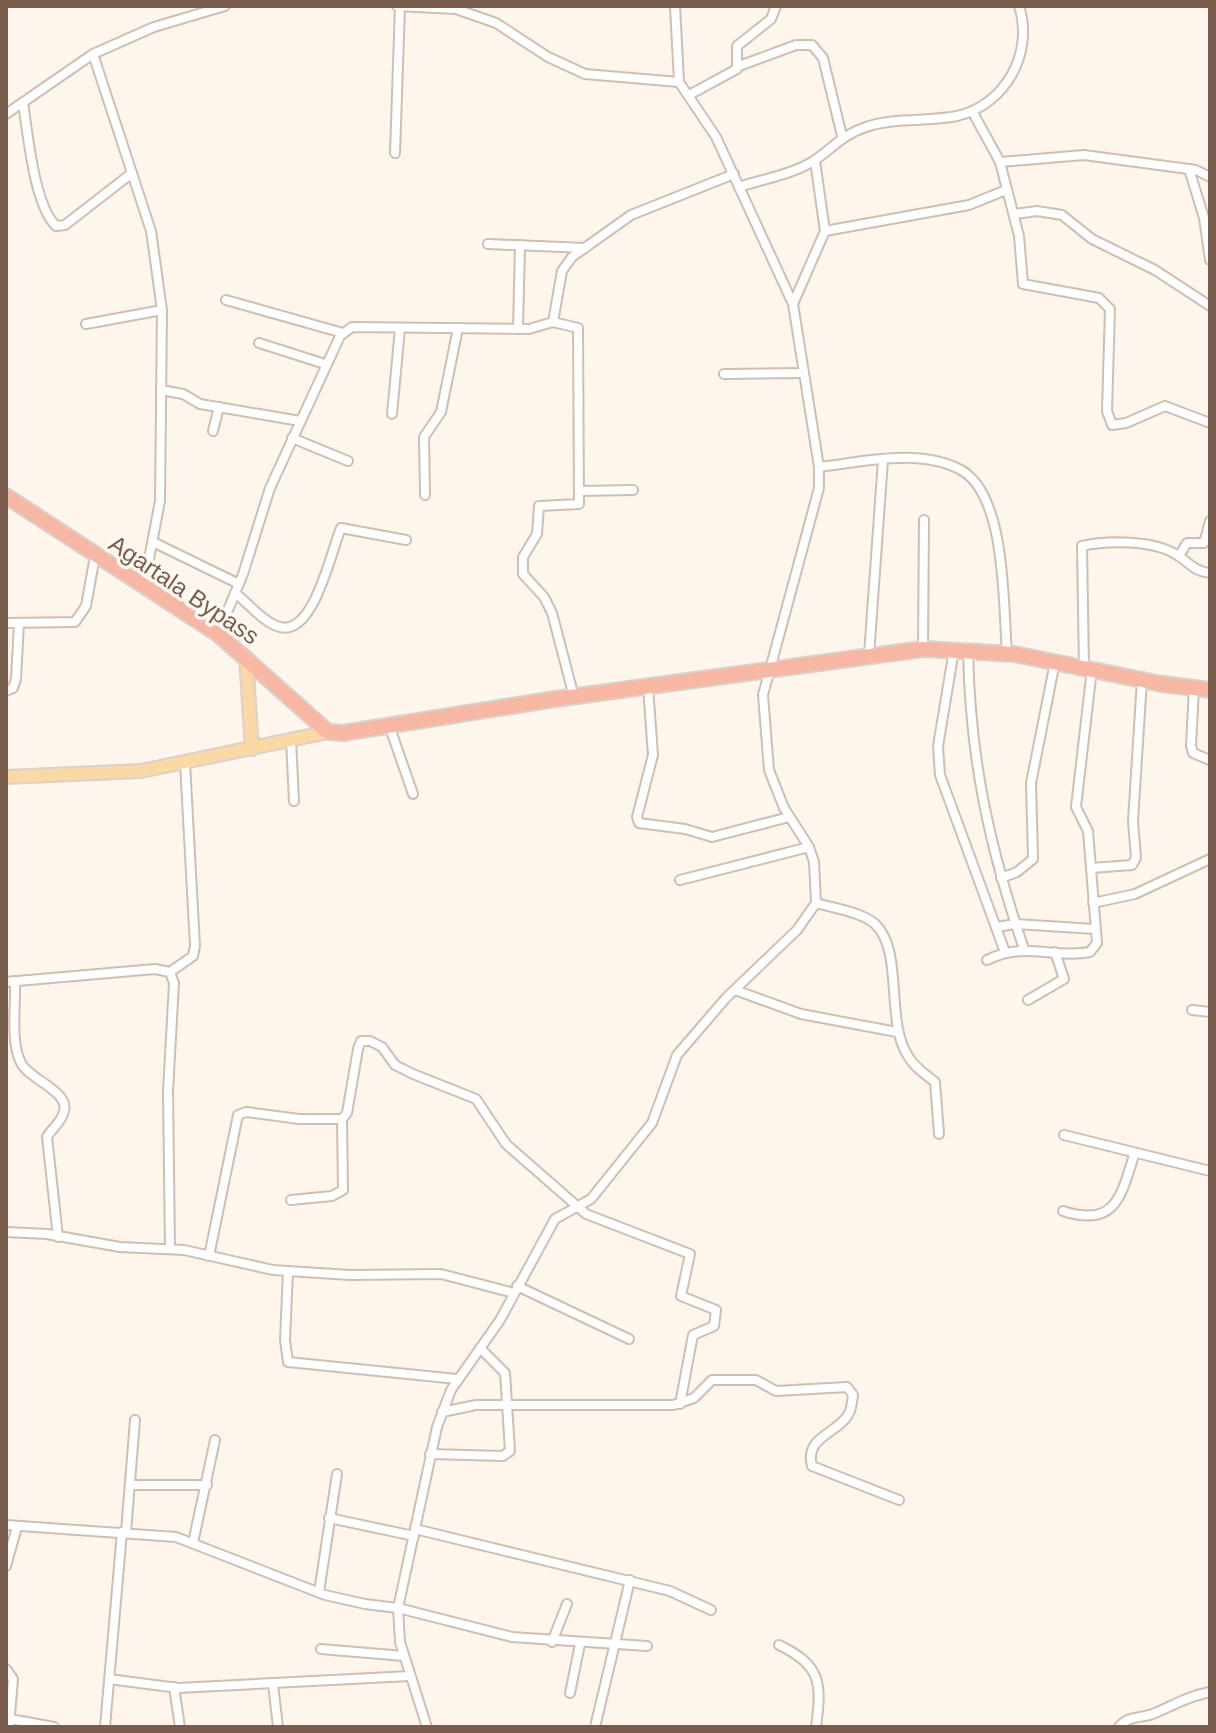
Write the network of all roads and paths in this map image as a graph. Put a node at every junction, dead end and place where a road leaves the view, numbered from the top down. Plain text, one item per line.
1 (225, 6) edge
2 (398, 6) edge
3 (675, 6) edge
4 (776, 6) edge
5 (1019, 6) edge
6 (93, 54) junction
7 (739, 66) junction
8 (679, 82) junction
9 (689, 95) junction
10 (23, 103) junction
11 (972, 111) junction
12 (6, 114) edge
13 (842, 136) junction
14 (395, 153) dead end
15 (815, 161) junction
16 (1000, 162) junction
17 (1189, 169) junction
18 (132, 173) junction
19 (734, 174) junction
20 (1210, 177) edge
21 (739, 187) junction
22 (1006, 190) junction
23 (1015, 214) junction
24 (825, 231) junction
25 (488, 244) dead end
26 (520, 245) junction
27 (585, 248) junction
28 (1210, 260) edge
29 (226, 300) dead end
30 (793, 304) junction
31 (1210, 306) edge
32 (162, 310) junction
33 (553, 322) junction
34 (86, 324) dead end
35 (400, 328) junction
36 (458, 328) junction
37 (518, 329) junction
38 (343, 333) junction
39 (259, 343) dead end
40 (325, 364) junction
41 (804, 373) junction
42 (724, 374) dead end
43 (161, 390) junction
44 (219, 407) junction
45 (392, 414) dead end
46 (300, 421) junction
47 (1210, 423) edge
48 (213, 431) dead end
49 (292, 438) junction
50 (883, 460) junction
51 (348, 461) dead end
52 (819, 467) junction
53 (633, 490) dead end
54 (580, 491) junction
55 (425, 495) dead end
56 (6, 496) edge
57 (924, 520) dead end
58 (1210, 521) edge
59 (406, 540) dead end
60 (155, 543) junction
61 (95, 556) junction
62 (1179, 556) junction
63 (1210, 573) edge
64 (239, 584) junction
65 (144, 585) junction
66 (235, 593) junction
67 (6, 623) edge
68 (19, 623) junction
69 (218, 634) junction
70 (961, 648) junction
71 (923, 649) junction
72 (1007, 653) junction
73 (869, 655) junction
74 (245, 656) junction
75 (1055, 662) junction
76 (1088, 669) junction
77 (767, 672) junction
78 (1142, 680) junction
79 (648, 687) junction
80 (1194, 688) junction
81 (1210, 690) edge
82 (6, 691) edge
83 (574, 697) junction
84 (389, 725) junction
85 (328, 732) junction
86 (291, 739) junction
87 (252, 749) junction
88 (1210, 760) edge
89 (185, 763) junction
90 (6, 777) edge
91 (413, 794) dead end
92 (294, 801) dead end
93 (789, 817) junction
94 (809, 847) junction
95 (1210, 859) edge
96 (1091, 868) junction
97 (1001, 878) junction
98 (680, 880) dead end
99 (816, 903) junction
100 (1093, 903) junction
101 (1016, 924) junction
102 (996, 927) junction
103 (1095, 929) junction
104 (1024, 949) junction
105 (1005, 952) junction
106 (1055, 952) junction
107 (987, 960) dead end
108 (170, 972) junction
109 (11, 981) edge
110 (735, 990) junction
111 (1028, 1000) dead end
112 (1192, 1010) dead end
113 (1210, 1012) edge
114 (897, 1032) junction
115 (342, 1119) junction
116 (939, 1134) dead end
117 (1064, 1135) dead end
118 (1134, 1155) junction
119 (1210, 1171) edge
120 (291, 1200) dead end
121 (578, 1206) junction
122 (1063, 1211) dead end
123 (6, 1232) edge
124 (58, 1237) junction
125 (170, 1249) junction
126 (209, 1256) junction
127 (288, 1271) junction
128 (516, 1290) junction
129 (629, 1339) dead end
130 (480, 1348) junction
131 (457, 1379) junction
132 (680, 1404) junction
133 (509, 1406) junction
134 (442, 1412) junction
135 (135, 1420) dead end
136 (215, 1440) dead end
137 (430, 1454) junction
138 (337, 1474) dead end
139 (130, 1485) junction
140 (207, 1485) junction
141 (899, 1500) dead end
142 (329, 1518) junction
143 (6, 1525) edge
144 (17, 1527) junction
145 (124, 1532) junction
146 (414, 1532) junction
147 (193, 1543) junction
148 (6, 1566) edge
149 (630, 1580) junction
150 (319, 1592) junction
151 (567, 1604) dead end
152 (398, 1608) junction
153 (711, 1610) dead end
154 (552, 1642) junction
155 (580, 1644) junction
156 (779, 1645) dead end
157 (613, 1646) junction
158 (647, 1646) dead end
159 (321, 1649) dead end
160 (404, 1656) junction
161 (6, 1669) edge
162 (410, 1676) junction
163 (109, 1679) junction
164 (273, 1684) junction
165 (174, 1687) junction
166 (1210, 1692) edge
167 (570, 1693) dead end
168 (10, 1723) edge
169 (54, 1727) edge
170 (105, 1727) edge
171 (180, 1727) edge
172 (278, 1727) edge
173 (427, 1727) edge
174 (595, 1727) edge
175 (816, 1727) edge
176 (1119, 1727) edge

1 - 6 street
2 - 8 street
2 - 14 street
3 - 8 street
4 - 7 street
5 - 11 street
6 - 10 street
6 - 18 street
7 - 9 street
7 - 13 street
8 - 9 street
9 - 19 street
10 - 12 street
10 - 18 street
11 - 13 street
11 - 16 street
13 - 15 street
15 - 21 street
15 - 24 street
16 - 17 street
16 - 22 street
17 - 20 street
17 - 28 street
18 - 32 street
19 - 21 street
19 - 27 street
21 - 30 street
22 - 23 street
22 - 24 street
23 - 31 street
23 - 47 street
24 - 30 street
25 - 26 street
26 - 27 street
26 - 37 street
27 - 33 street
29 - 38 street
30 - 41 street
32 - 34 street
32 - 43 street
33 - 37 street
33 - 54 street
35 - 36 street
35 - 38 street
35 - 45 street
36 - 37 street
36 - 55 street
38 - 40 street
39 - 40 street
40 - 46 street
41 - 42 street
41 - 52 street
43 - 44 street
43 - 60 street
44 - 46 street
44 - 48 street
46 - 49 street
49 - 51 street
49 - 64 street
50 - 52 street
50 - 72 street
50 - 73 street
52 - 77 street
53 - 54 street
54 - 83 street
56 - 61 highway, Agartala Bypass
57 - 71 street
58 - 62 street
59 - 66 street
60 - 64 street
60 - 65 street
61 - 65 highway, Agartala Bypass
61 - 68 street
62 - 63 street
62 - 76 street
64 - 66 street
65 - 69 highway, Agartala Bypass
66 - 69 street
67 - 68 street
68 - 82 street
69 - 74 highway, Agartala Bypass
70 - 71 highway
70 - 72 highway
70 - 97 street
70 - 102 street
71 - 73 highway
72 - 75 highway
73 - 77 highway
74 - 85 highway, Agartala Bypass
74 - 87 main road
75 - 76 highway
75 - 97 street
76 - 78 highway
76 - 96 street
77 - 79 highway
77 - 93 street
78 - 80 highway
78 - 96 street
79 - 83 highway
79 - 93 street
80 - 81 highway
80 - 88 street
83 - 84 highway
84 - 85 highway
84 - 91 street
85 - 86 main road
86 - 87 main road
86 - 92 street
87 - 89 main road
89 - 90 main road
89 - 108 street
93 - 94 street
94 - 98 street
94 - 99 street
95 - 100 street
96 - 100 street
97 - 101 street
99 - 110 street
99 - 114 street
100 - 103 street
101 - 102 street
101 - 103 street
101 - 104 street
102 - 105 street
103 - 106 street
104 - 105 street
104 - 106 street
105 - 107 street
106 - 111 street
108 - 109 street
108 - 125 street
109 - 124 street
110 - 114 street
110 - 121 street
112 - 113 street
114 - 116 street
115 - 120 street
115 - 121 street
115 - 126 street
117 - 118 street
118 - 119 street
118 - 122 street
121 - 128 street
121 - 132 street
123 - 124 street
124 - 125 street
125 - 126 street
126 - 127 street
127 - 128 street
127 - 131 street
128 - 129 street
128 - 130 street
130 - 131 street
130 - 133 street
131 - 134 street
132 - 133 street
132 - 141 street
133 - 134 street
133 - 137 street
134 - 137 street
135 - 139 street
136 - 140 street
137 - 146 street
138 - 142 street
139 - 140 street
139 - 145 street
140 - 147 street
142 - 146 street
142 - 150 street
143 - 144 street
144 - 145 street
144 - 148 street
145 - 147 street
145 - 163 street
146 - 149 street
146 - 152 street
147 - 150 street
149 - 153 street
149 - 157 street
150 - 152 street
151 - 154 street
152 - 154 street
152 - 160 street
154 - 155 street
155 - 157 street
155 - 167 street
156 - 175 street
157 - 158 street
157 - 174 street
159 - 160 street
160 - 162 street
161 - 168 street
162 - 164 street
162 - 173 street
163 - 165 street
163 - 170 street
164 - 165 street
164 - 172 street
165 - 171 street
166 - 176 street
168 - 169 street

